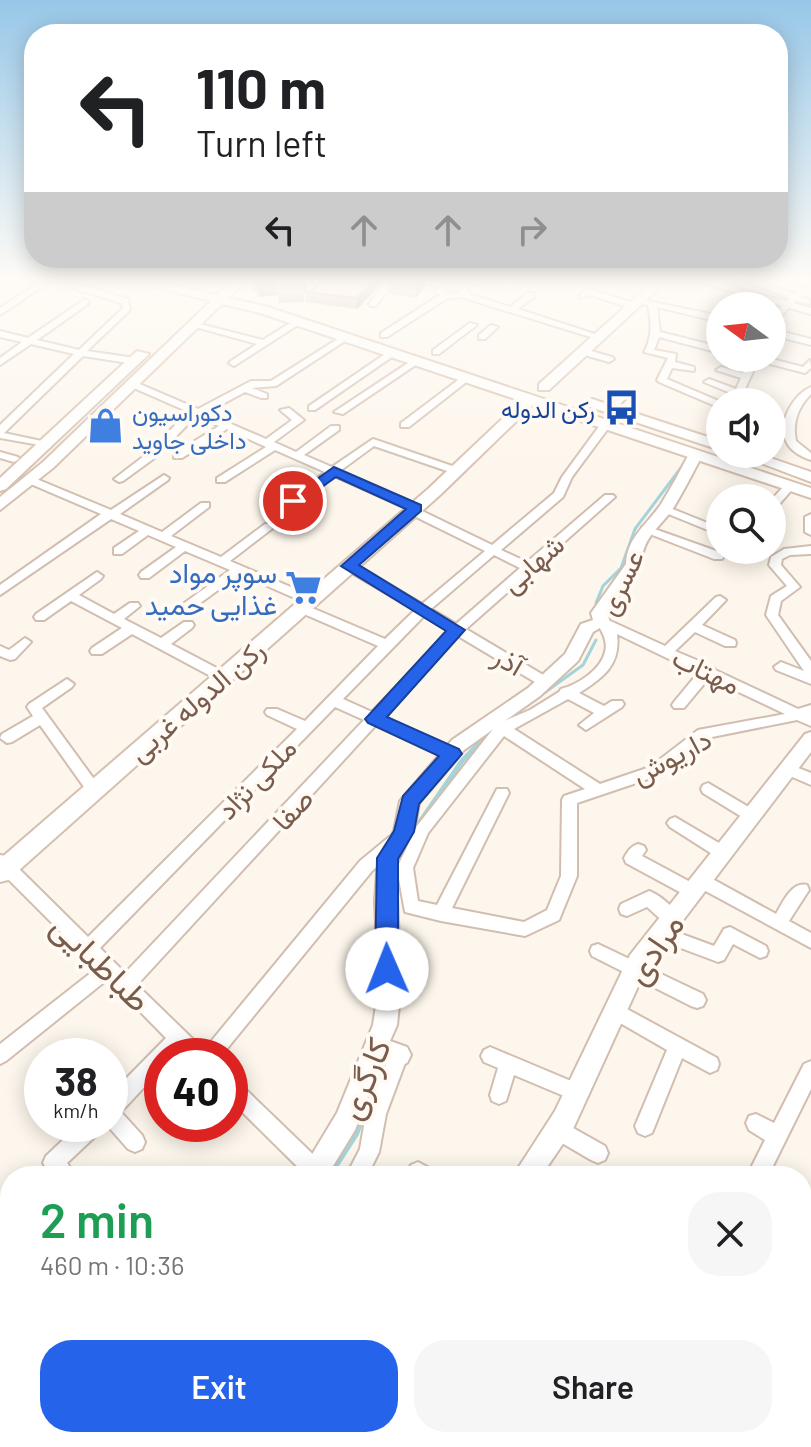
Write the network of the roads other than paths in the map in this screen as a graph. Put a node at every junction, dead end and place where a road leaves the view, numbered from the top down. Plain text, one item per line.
1 (24, 346) edge
2 (49, 346) edge
3 (88, 346) edge
4 (153, 346) edge
5 (171, 346) edge
6 (259, 346) edge
7 (334, 346) edge
8 (374, 346) edge
9 (413, 346) edge
10 (453, 346) edge
11 (591, 346) edge
12 (652, 346) edge
13 (394, 352) junction
14 (584, 352) junction
15 (80, 353) junction
16 (609, 359) dead end
17 (417, 360) junction
18 (135, 361) junction
19 (0, 362) edge
20 (459, 362) junction
21 (234, 363) dead end
22 (786, 363) edge
23 (669, 364) junction
24 (808, 367) edge
25 (691, 369) dead end
26 (728, 372) edge
27 (749, 372) edge
28 (746, 377) junction
29 (798, 381) dead end
30 (709, 382) dead end
31 (132, 384) junction
32 (719, 388) edge
33 (741, 388) edge
34 (236, 389) junction
35 (536, 389) junction
36 (811, 390) edge
37 (628, 391) dead end
38 (264, 396) dead end
39 (706, 399) edge
40 (312, 408) dead end
41 (285, 410) dead end
42 (201, 412) junction
43 (339, 412) dead end
44 (608, 416) junction
45 (643, 420) junction
46 (228, 424) junction
47 (405, 425) dead end
48 (335, 428) dead end
49 (631, 431) junction
50 (680, 432) junction
51 (0, 434) edge
52 (706, 437) edge
53 (661, 442) junction
54 (272, 443) junction
55 (47, 445) junction
56 (696, 454) junction
57 (0, 455) edge
58 (298, 455) junction
59 (178, 456) dead end
60 (811, 457) edge
61 (14, 459) dead end
62 (785, 468) edge
63 (334, 471) junction
64 (457, 471) junction
65 (811, 477) edge
66 (164, 478) dead end
67 (119, 479) dead end
68 (30, 480) junction
69 (221, 480) dead end
70 (0, 486) edge
71 (790, 486) junction
72 (786, 490) edge
73 (811, 493) edge
74 (273, 494) dead end
75 (93, 495) dead end
76 (609, 497) dead end
77 (81, 504) junction
78 (0, 505) edge
79 (205, 505) dead end
80 (414, 509) junction
81 (665, 509) junction
82 (108, 515) junction
83 (811, 517) edge
84 (269, 526) dead end
85 (706, 526) edge
86 (646, 529) junction
87 (146, 531) junction
88 (811, 532) edge
89 (161, 538) junction
90 (183, 547) junction
91 (706, 548) edge
92 (493, 550) junction
93 (811, 550) edge
94 (118, 551) dead end
95 (221, 563) junction
96 (709, 564) edge
97 (349, 566) junction
98 (527, 567) junction
99 (706, 567) dead end
100 (238, 570) junction
101 (145, 575) dead end
102 (97, 576) dead end
103 (0, 591) edge
104 (71, 596) junction
105 (720, 600) dead end
106 (305, 604) junction
107 (134, 606) dead end
108 (424, 608) junction
109 (180, 612) dead end
110 (40, 617) dead end
111 (115, 619) junction
112 (602, 622) junction
113 (188, 625) dead end
114 (694, 626) junction
115 (131, 628) junction
116 (457, 630) junction
117 (25, 642) dead end
118 (730, 643) dead end
119 (162, 644) junction
120 (389, 646) junction
121 (0, 650) edge
122 (97, 651) dead end
123 (668, 651) junction
124 (781, 667) dead end
125 (708, 670) junction
126 (811, 671) edge
127 (223, 677) junction
128 (811, 679) edge
129 (545, 682) junction
130 (67, 684) dead end
131 (566, 692) junction
132 (333, 700) junction
133 (617, 704) dead end
134 (679, 705) dead end
135 (272, 712) dead end
136 (603, 712) junction
137 (807, 716) edge
138 (41, 718) junction
139 (374, 719) junction
140 (586, 725) dead end
141 (306, 727) junction
142 (502, 728) junction
143 (7, 738) dead end
144 (811, 739) edge
145 (452, 754) junction
146 (788, 769) junction
147 (811, 779) edge
148 (708, 789) dead end
149 (94, 790) junction
150 (598, 790) junction
151 (502, 793) dead end
152 (752, 816) junction
153 (675, 823) dead end
154 (404, 832) junction
155 (638, 850) dead end
156 (723, 853) junction
157 (2, 867) edge
158 (697, 886) junction
159 (801, 890) dead end
160 (627, 909) dead end
161 (441, 914) junction
162 (779, 922) junction
163 (666, 926) junction
164 (811, 941) edge
165 (88, 949) junction
166 (598, 951) dead end
167 (760, 951) dead end
168 (108, 969) junction
169 (635, 969) junction
170 (125, 985) junction
171 (697, 1000) dead end
172 (614, 1010) junction
173 (178, 1038) edge
174 (225, 1038) edge
175 (678, 1046) junction
176 (376, 1047) junction
177 (0, 1055) edge
178 (399, 1055) joint
179 (710, 1064) dead end
180 (811, 1070) edge
181 (144, 1074) edge
182 (128, 1092) edge
183 (576, 1092) junction
184 (499, 1095) dead end
185 (248, 1106) edge
186 (756, 1123) dead end
187 (645, 1126) dead end
188 (557, 1129) junction
189 (128, 1133) edge
190 (777, 1136) junction
191 (75, 1142) edge
192 (135, 1142) dead end
193 (598, 1153) dead end
194 (56, 1166) edge
195 (306, 1166) edge
196 (319, 1166) edge
197 (361, 1166) edge
198 (533, 1166) edge
199 (762, 1166) edge

1 - 19 street
2 - 15 street
3 - 15 street
4 - 18 main road
5 - 31 main road
6 - 21 street
7 - 34 street
8 - 13 main road
9 - 20 main road
10 - 20 street
11 - 14 main road, رکن الدوله غربی
12 - 23 street
13 - 17 main road
13 - 40 street
14 - 16 street
14 - 35 main road, رکن الدوله غربی
15 - 18 street
15 - 51 street
17 - 20 main road
17 - 43 street
18 - 55 main road
20 - 35 main road
20 - 47 street
22 - 24 street
23 - 25 street
23 - 39 street
24 - 29 street
26 - 28 street
27 - 28 street
28 - 33 street
30 - 32 street
31 - 42 street
31 - 68 main road
34 - 38 street
34 - 42 street
35 - 44 main road
35 - 44 main road
35 - 64 main road, رکن الدوله غربی
36 - 60 street
37 - 44 street, ملکی نژاد
41 - 54 street
42 - 46 street
42 - 67 street
44 - 45 main road
44 - 49 main road
44 - 92 street, ملکی نژاد
45 - 49 main road
45 - 50 main road
46 - 54 street
46 - 59 street
48 - 58 street
49 - 53 main road
50 - 52 main road
50 - 53 main road
51 - 55 street
53 - 56 main road
54 - 58 street
54 - 69 street
55 - 70 main road
56 - 71 main road
56 - 81 street, عسری
57 - 61 street
58 - 63 street
62 - 65 main road
63 - 64 street
63 - 74 street
63 - 80 street
64 - 80 main road, رکن الدوله غربی
66 - 82 street
68 - 77 street
68 - 78 main road
71 - 72 street
71 - 73 main road
75 - 77 street
76 - 98 street, شهابی
77 - 82 street
79 - 89 street
80 - 92 street
80 - 97 main road, رکن الدوله غربی
81 - 85 street
81 - 86 street, عسری
82 - 87 street
82 - 103 street
83 - 88 street
84 - 95 street
86 - 91 street
86 - 112 street, عسری
87 - 89 street
87 - 94 street
89 - 90 street
90 - 95 street
90 - 101 street
92 - 98 street
92 - 108 street, ملکی نژاد
93 - 126 street
95 - 100 street
96 - 99 street
97 - 106 main road, رکن الدوله غربی
97 - 108 street, آذر
98 - 116 street, شهابی
100 - 106 street
100 - 109 street
102 - 104 street
104 - 110 street
104 - 111 street
105 - 114 street
106 - 120 street
106 - 127 main road, رکن الدوله غربی
107 - 111 street
108 - 116 street, آذر
108 - 120 street, ملکی نژاد
111 - 115 street
112 - 123 street, مهتاب
112 - 129 street, عسری
112 - 131 street
113 - 119 street
114 - 118 street
114 - 123 street
115 - 119 street
115 - 122 street
116 - 129 street, آذر
116 - 139 street, صفا
117 - 121 street
119 - 127 street
120 - 132 street, ملکی نژاد
123 - 125 street, مهتاب
124 - 128 street
125 - 134 street
125 - 137 street, مهتاب
127 - 149 main road, رکن الدوله غربی
129 - 145 street, عسری
130 - 138 street
131 - 136 street
131 - 142 street
132 - 139 street
132 - 141 street, ملکی نژاد
133 - 136 street
135 - 141 street
136 - 140 street
137 - 150 street, داریوش
138 - 143 street
138 - 149 street
139 - 145 street
139 - 170 street, صفا
141 - 165 street, ملکی نژاد
142 - 150 street
142 - 161 street, داریوش
144 - 146 street, مرادی
145 - 154 street, کارگری
146 - 147 street
146 - 152 street, مرادی
148 - 152 street
149 - 157 main road, رکن الدوله غربی
150 - 161 street, داریوش
151 - 161 street
152 - 156 street, مرادی
153 - 156 street
154 - 174 street
154 - 176 street, کارگری
155 - 158 street
156 - 158 street, مرادی
157 - 165 street, طباطبایی
158 - 162 street
158 - 163 street, مرادی
159 - 162 street
160 - 163 street
162 - 164 street
163 - 167 street
163 - 169 street, مرادی
165 - 168 street, طباطبایی
166 - 169 street
168 - 170 street, طباطبایی
168 - 177 street
169 - 171 street
169 - 172 street, مرادی
170 - 173 street, طباطبایی
172 - 175 street
172 - 183 street, مرادی
175 - 179 street
175 - 187 street
176 - 178 street
176 - 196 street, کارگری
178 - 197 street, کارگری
180 - 190 street
181 - 182 street
183 - 184 street
183 - 188 street, مرادی
185 - 195 street
186 - 190 street
188 - 193 street
188 - 198 street, مرادی
189 - 192 street
190 - 199 street
191 - 194 street

